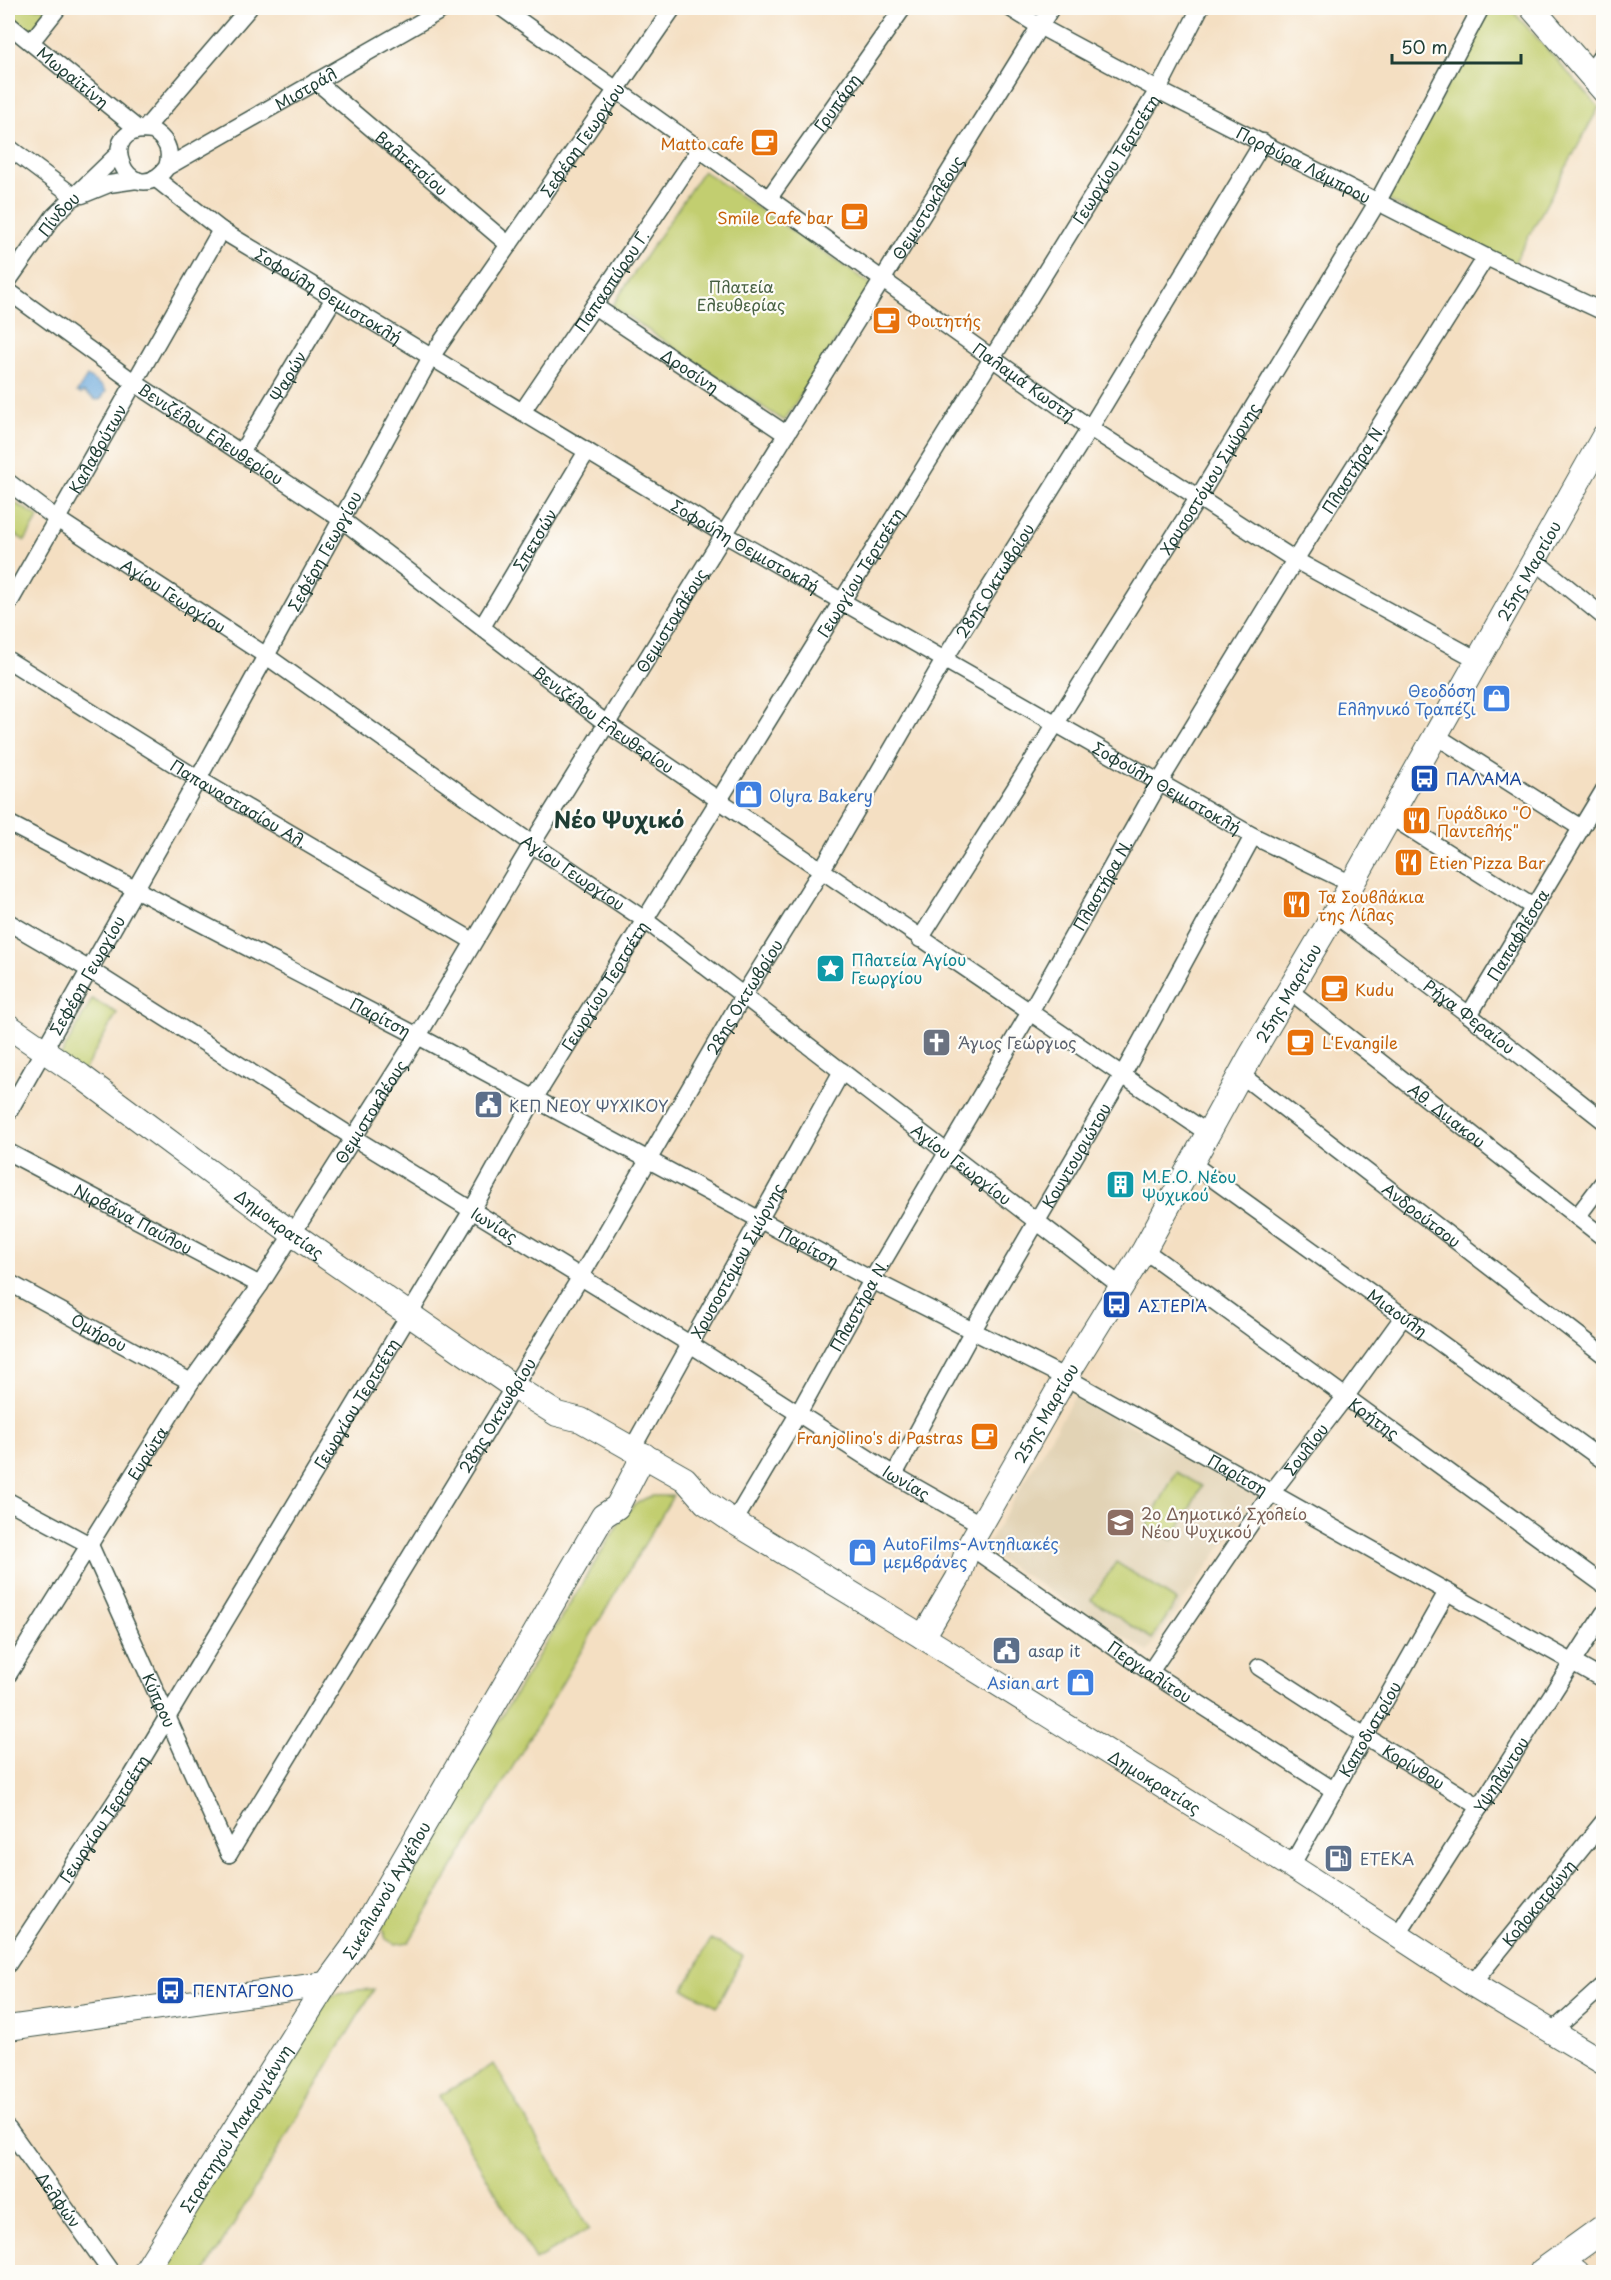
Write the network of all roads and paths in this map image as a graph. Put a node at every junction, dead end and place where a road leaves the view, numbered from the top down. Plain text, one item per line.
1 (58, 8) edge
2 (249, 8) edge
3 (445, 8) edge
4 (502, 8) edge
5 (673, 8) edge
6 (903, 8) edge
7 (1010, 8) edge
8 (1051, 8) edge
9 (1200, 8) edge
10 (1481, 8) edge
11 (1532, 8) edge
12 (8, 24) edge
13 (1039, 26) junction
14 (31, 42) junction
15 (1604, 52) edge
16 (316, 81) junction
17 (1596, 82) edge
18 (616, 88) junction
19 (1158, 90) junction
20 (142, 130) junction
21 (1263, 142) junction
22 (8, 147) edge
23 (700, 149) junction
24 (118, 154) junction
25 (161, 173) junction
26 (137, 180) junction
27 (75, 197) junction
28 (770, 198) junction
29 (1378, 201) junction
30 (221, 230) junction
31 (509, 245) junction
32 (1486, 257) junction
33 (882, 278) junction
34 (8, 281) edge
35 (8, 291) edge
36 (334, 298) junction
37 (594, 306) junction
38 (1604, 312) edge
39 (431, 357) junction
40 (991, 357) junction
41 (135, 383) junction
42 (522, 412) junction
43 (1090, 428) junction
44 (786, 434) junction
45 (1604, 436) edge
46 (587, 451) junction
47 (241, 453) junction
48 (8, 482) edge
49 (1197, 498) junction
50 (57, 519) junction
51 (340, 519) junction
52 (724, 534) junction
53 (1295, 560) junction
54 (1534, 560) junction
55 (842, 602) junction
56 (8, 605) edge
57 (1604, 617) edge
58 (482, 627) junction
59 (265, 655) junction
60 (8, 660) edge
61 (944, 660) junction
62 (1478, 660) junction
63 (1055, 723) junction
64 (607, 724) junction
65 (1436, 735) junction
66 (198, 779) junction
67 (1159, 783) junction
68 (1604, 790) edge
69 (719, 800) junction
70 (1390, 816) junction
71 (8, 824) edge
72 (1581, 828) junction
73 (1253, 836) junction
74 (531, 844) junction
75 (821, 871) junction
76 (1352, 884) junction
77 (135, 888) junction
78 (1533, 907) junction
79 (1334, 914) junction
80 (645, 920) junction
81 (8, 922) edge
82 (920, 939) junction
83 (473, 941) junction
84 (90, 970) junction
85 (1290, 991) junction
86 (743, 996) junction
87 (1030, 1012) junction
88 (1469, 1016) junction
89 (8, 1026) edge
90 (418, 1036) junction
91 (44, 1050) junction
92 (842, 1071) junction
93 (1240, 1074) junction
94 (1122, 1076) junction
95 (534, 1099) junction
96 (8, 1113) edge
97 (1604, 1120) edge
98 (1209, 1134) junction
99 (354, 1138) junction
100 (8, 1152) edge
101 (947, 1152) junction
102 (649, 1160) junction
103 (1191, 1163) junction
104 (1604, 1181) edge
105 (472, 1210) junction
106 (1577, 1217) junction
107 (758, 1220) junction
108 (1036, 1221) junction
109 (293, 1234) junction
110 (1604, 1238) edge
111 (1144, 1250) junction
112 (580, 1278) junction
113 (872, 1280) junction
114 (8, 1282) edge
115 (260, 1285) junction
116 (1122, 1287) junction
117 (408, 1314) junction
118 (1403, 1317) junction
119 (973, 1330) junction
120 (690, 1344) junction
121 (1604, 1355) edge
122 (1065, 1378) junction
123 (191, 1382) junction
124 (514, 1387) junction
125 (1346, 1396) junction
126 (798, 1414) junction
127 (634, 1459) junction
128 (1604, 1461) edge
129 (894, 1475) junction
130 (1272, 1492) junction
131 (8, 1501) edge
132 (734, 1522) junction
133 (982, 1525) junction
134 (90, 1545) junction
135 (969, 1546) junction
136 (1604, 1585) edge
137 (1447, 1592) junction
138 (1604, 1613) edge
139 (916, 1632) junction
140 (1571, 1663) junction
141 (1259, 1667) dead end
142 (1150, 1672) junction
143 (8, 1675) edge
144 (1604, 1680) edge
145 (168, 1716) junction
146 (1365, 1736) junction
147 (1335, 1791) junction
148 (1480, 1807) junction
149 (1604, 1821) edge
150 (230, 1854) joint
151 (1291, 1866) junction
152 (1397, 1936) junction
153 (8, 1964) edge
154 (326, 1984) junction
155 (1472, 1984) junction
156 (1604, 1985) edge
157 (8, 2028) edge
158 (1552, 2032) junction
159 (1604, 2063) edge
160 (8, 2128) edge
161 (1604, 2228) edge
162 (1560, 2268) edge
163 (111, 2272) edge
164 (146, 2272) edge

1 - 14 street
2 - 20 street
3 - 16 street, Μιστράλ
4 - 18 street, Παλαμά Κωστή
5 - 18 street, Σεφέρη Γεωργίου
6 - 28 street, Γρυπάρη
7 - 13 street, Πορφύρα Λάμπρου
8 - 13 street, Θεμιστοκλέους
9 - 19 street, Γεωργίου Τερτσέτη
10 - 29 street, Χρυσοστόμου Σμύρνης
11 - 17 street
12 - 14 street, Μωραϊτίνη
13 - 19 street, Πορφύρα Λάμπρου
13 - 33 street, Θεμιστοκλέους
14 - 20 street, Μωραϊτίνη
15 - 17 street
16 - 25 street, Μιστράλ
16 - 31 street, Βαλτετσίου
18 - 23 street, Παλαμά Κωστή
18 - 31 street, Σεφέρη Γεωργίου
19 - 21 street, Πορφύρα Λάμπρου
19 - 40 street, Γεωργίου Τερτσέτη
20 - 24 street
20 - 25 street
21 - 29 street, Πορφύρα Λάμπρου
21 - 43 street, 28ης Οκτωβρίου
22 - 27 street
23 - 28 street, Παλαμά Κωστή
23 - 37 street, Παπασπύρου Γ.
24 - 26 street
24 - 27 street, Πίνδου
25 - 26 street
25 - 30 street, Σοφούλη Θεμιστοκλή
26 - 27 street
27 - 34 street, Πίνδου
28 - 33 street, Παλαμά Κωστή
29 - 32 street, Πορφύρα Λάμπρου
29 - 49 street, Χρυσοστόμου Σμύρνης
30 - 36 street, Σοφούλη Θεμιστοκλή
30 - 41 street, Καλαβρύτων
31 - 39 street, Σεφέρη Γεωργίου
32 - 38 street, Πορφύρα Λάμπρου
32 - 53 street, Πλαστήρα Ν.
33 - 40 street, Παλαμά Κωστή
33 - 44 street, Θεμιστοκλέους
35 - 41 street, Βενιζέλου Ελευθερίου
36 - 39 street, Σοφούλη Θεμιστοκλή
36 - 47 street, Ψαρών
37 - 42 street, Παπασπύρου Γ.
37 - 44 street, Δροσίνη
39 - 42 street, Σοφούλη Θεμιστοκλή
39 - 51 street, Σεφέρη Γεωργίου
40 - 43 street, Παλαμά Κωστή
40 - 55 street, Γεωργίου Τερτσέτη
41 - 47 street, Βενιζέλου Ελευθερίου
41 - 50 street, Καλαβρύτων
42 - 46 street, Σοφούλη Θεμιστοκλή
43 - 49 street, Παλαμά Κωστή
43 - 61 street, 28ης Οκτωβρίου
44 - 52 street, Θεμιστοκλέους
45 - 54 street, 25ης Μαρτίου
46 - 52 street, Σοφούλη Θεμιστοκλή
46 - 58 street, Σπετσών
47 - 51 street, Βενιζέλου Ελευθερίου
48 - 50 street, Αγίου Γεωργίου
49 - 53 street, Παλαμά Κωστή
49 - 63 street, Χρυσοστόμου Σμύρνης
50 - 56 street, Καλαβρύτων
50 - 59 street, Αγίου Γεωργίου
51 - 58 street, Βενιζέλου Ελευθερίου
51 - 59 street, Σεφέρη Γεωργίου
52 - 55 street, Σοφούλη Θεμιστοκλή
52 - 64 street, Θεμιστοκλέους
53 - 62 street, Παλαμά Κωστή
53 - 67 street, Πλαστήρα Ν.
54 - 57 street
54 - 62 street, 25ης Μαρτίου
55 - 61 street, Σοφούλη Θεμιστοκλή
55 - 69 street, Γεωργίου Τερτσέτη
58 - 64 street, Βενιζέλου Ελευθερίου
59 - 66 street, Σεφέρη Γεωργίου
59 - 74 street, Αγίου Γεωργίου
60 - 66 street, Παπαναστασίου Αλ.
61 - 63 street, Σοφούλη Θεμιστοκλή
61 - 75 street, 28ης Οκτωβρίου
62 - 65 street, 25ης Μαρτίου
63 - 67 street, Σοφούλη Θεμιστοκλή
63 - 82 street, Χρυσοστόμου Σμύρνης
64 - 69 street, Βενιζέλου Ελευθερίου
64 - 74 street, Θεμιστοκλέους
65 - 70 street, 25ης Μαρτίου
65 - 72 street
66 - 77 street, Σεφέρη Γεωργίου
66 - 83 street, Παπαναστασίου Αλ.
67 - 73 street, Σοφούλη Θεμιστοκλή
67 - 87 street, Πλαστήρα Ν.
68 - 72 street, Παπαφλέσσα
69 - 75 street, Βενιζέλου Ελευθερίου
69 - 80 street, Γεωργίου Τερτσέτη
70 - 76 street, 25ης Μαρτίου
70 - 78 street
71 - 77 street, Παρίτση
72 - 78 street, Παπαφλέσσα
73 - 76 street, Σοφούλη Θεμιστοκλή
73 - 94 street, Κουντουριώτου
74 - 80 street, Αγίου Γεωργίου
74 - 83 street, Θεμιστοκλέους
75 - 82 street, Βενιζέλου Ελευθερίου
75 - 86 street, 28ης Οκτωβρίου
76 - 79 street, 25ης Μαρτίου
77 - 84 street, Σεφέρη Γεωργίου
77 - 90 street, Παρίτση
78 - 88 street, Παπαφλέσσα
79 - 85 street, 25ης Μαρτίου
79 - 88 street, Ρήγα Φεραίου
80 - 86 street, Αγίου Γεωργίου
80 - 95 street, Γεωργίου Τερτσέτη
81 - 84 street, Ιωνίας
82 - 87 street, Βενιζέλου Ελευθερίου
83 - 90 street, Θεμιστοκλέους
84 - 91 street, Σεφέρη Γεωργίου
84 - 99 street, Ιωνίας
85 - 93 street, 25ης Μαρτίου
85 - 106 street, Αθ. Διιακου
86 - 92 street, Αγίου Γεωργίου
86 - 102 street, 28ης Οκτωβρίου
87 - 94 street, Βενιζέλου Ελευθερίου
87 - 101 street, Πλαστήρα Ν.
88 - 97 street, Ρήγα Φεραίου
89 - 91 street, Δημοκρατίας
90 - 95 street, Παρίτση
90 - 99 street, Θεμιστοκλέους
91 - 96 street, Σεφέρη Γεωργίου
91 - 109 street, Δημοκρατίας
92 - 101 street, Αγίου Γεωργίου
92 - 107 street, Χρυσοστόμου Σμύρνης
93 - 98 street, 25ης Μαρτίου
93 - 121 street, Ανδρούτσου
94 - 98 street, Βενιζέλου Ελευθερίου
94 - 108 street, Κουντουριώτου
95 - 102 street, Παρίτση
95 - 105 street, Γεωργίου Τερτσέτη
98 - 103 street, 25ης Μαρτίου
99 - 105 street, Ιωνίας
99 - 109 street, Θεμιστοκλέους
100 - 115 street, Νιρβάνα Παύλου
101 - 108 street, Αγίου Γεωργίου
101 - 113 street, Πλαστήρα Ν.
102 - 107 street, Παρίτση
102 - 112 street, 28ης Οκτωβρίου
103 - 111 street, 25ης Μαρτίου
103 - 118 street, Μιαούλη
104 - 106 street
105 - 112 street, Ιωνίας
105 - 117 street, Γεωργίου Τερτσέτη
106 - 110 street, Αθ. Διιακου
107 - 113 street, Παρίτση
107 - 120 street, Χρυσοστόμου Σμύρνης
108 - 116 street, Αγίου Γεωργίου
108 - 119 street, Κουντουριώτου
109 - 115 street, Ευρώτα
109 - 117 street, Δημοκρατίας
111 - 116 street, 25ης Μαρτίου
111 - 125 street, Κρήτης
112 - 120 street, Ιωνίας
112 - 124 street, 28ης Οκτωβρίου
113 - 119 street, Παρίτση
113 - 126 street, Πλαστήρα Ν.
114 - 123 street, Ομήρου
115 - 123 street, Ευρώτα
116 - 122 street, 25ης Μαρτίου
117 - 124 street, Δημοκρατίας
117 - 145 street, Γεωργίου Τερτσέτη
118 - 125 street, Σουλίου
118 - 128 street, Μιαούλη
119 - 122 street, Παρίτση
119 - 129 street, Κουντουριώτου
120 - 126 street, Ιωνίας
120 - 127 street, Χρυσοστόμου Σμύρνης
122 - 130 street, Παρίτση
122 - 133 street, 25ης Μαρτίου
123 - 134 street, Ευρώτα
124 - 127 street, Δημοκρατίας
124 - 150 street, 28ης Οκτωβρίου
125 - 130 street, Σουλίου
125 - 136 street, Κρήτης
126 - 129 street, Ιωνίας
126 - 132 street, Πλαστήρα Ν.
127 - 132 street, Δημοκρατίας
127 - 154 street, Σικελιανού Αγγέλου
129 - 133 street, Ιωνίας
130 - 137 street, Παρίτση
130 - 142 street, Σουλίου
131 - 134 street
132 - 139 street, Δημοκρατίας
133 - 135 street, 25ης Μαρτίου
134 - 143 street, Ευρώτα
134 - 145 street, Κύπρου
135 - 139 street, 25ης Μαρτίου
135 - 142 street, Περγιαλίτου
137 - 140 street, Παρίτση
137 - 146 street, Καποδιστρίου
138 - 140 street, Υψηλάντου
139 - 151 street, Δημοκρατίας
140 - 144 street, Παρίτση
140 - 148 street, Υψηλάντου
141 - 146 street, Κορίνθου
142 - 147 street, Περγιαλίτου
145 - 150 street, Κύπρου
145 - 153 street, Γεωργίου Τερτσέτη
146 - 147 street, Καποδιστρίου
146 - 148 street, Κορίνθου
147 - 151 street, Καποδιστρίου
148 - 152 street, Υψηλάντου
149 - 155 street, Κολοκοτρώνη
151 - 152 street, Δημοκρατίας
152 - 155 street, Δημοκρατίας
154 - 157 street
154 - 164 street, Στρατηγού Μακρυγιάννη
155 - 158 street, Δημοκρατίας
156 - 158 street
158 - 159 street, Δημοκρατίας
160 - 163 street, Δελφών
161 - 162 main road

